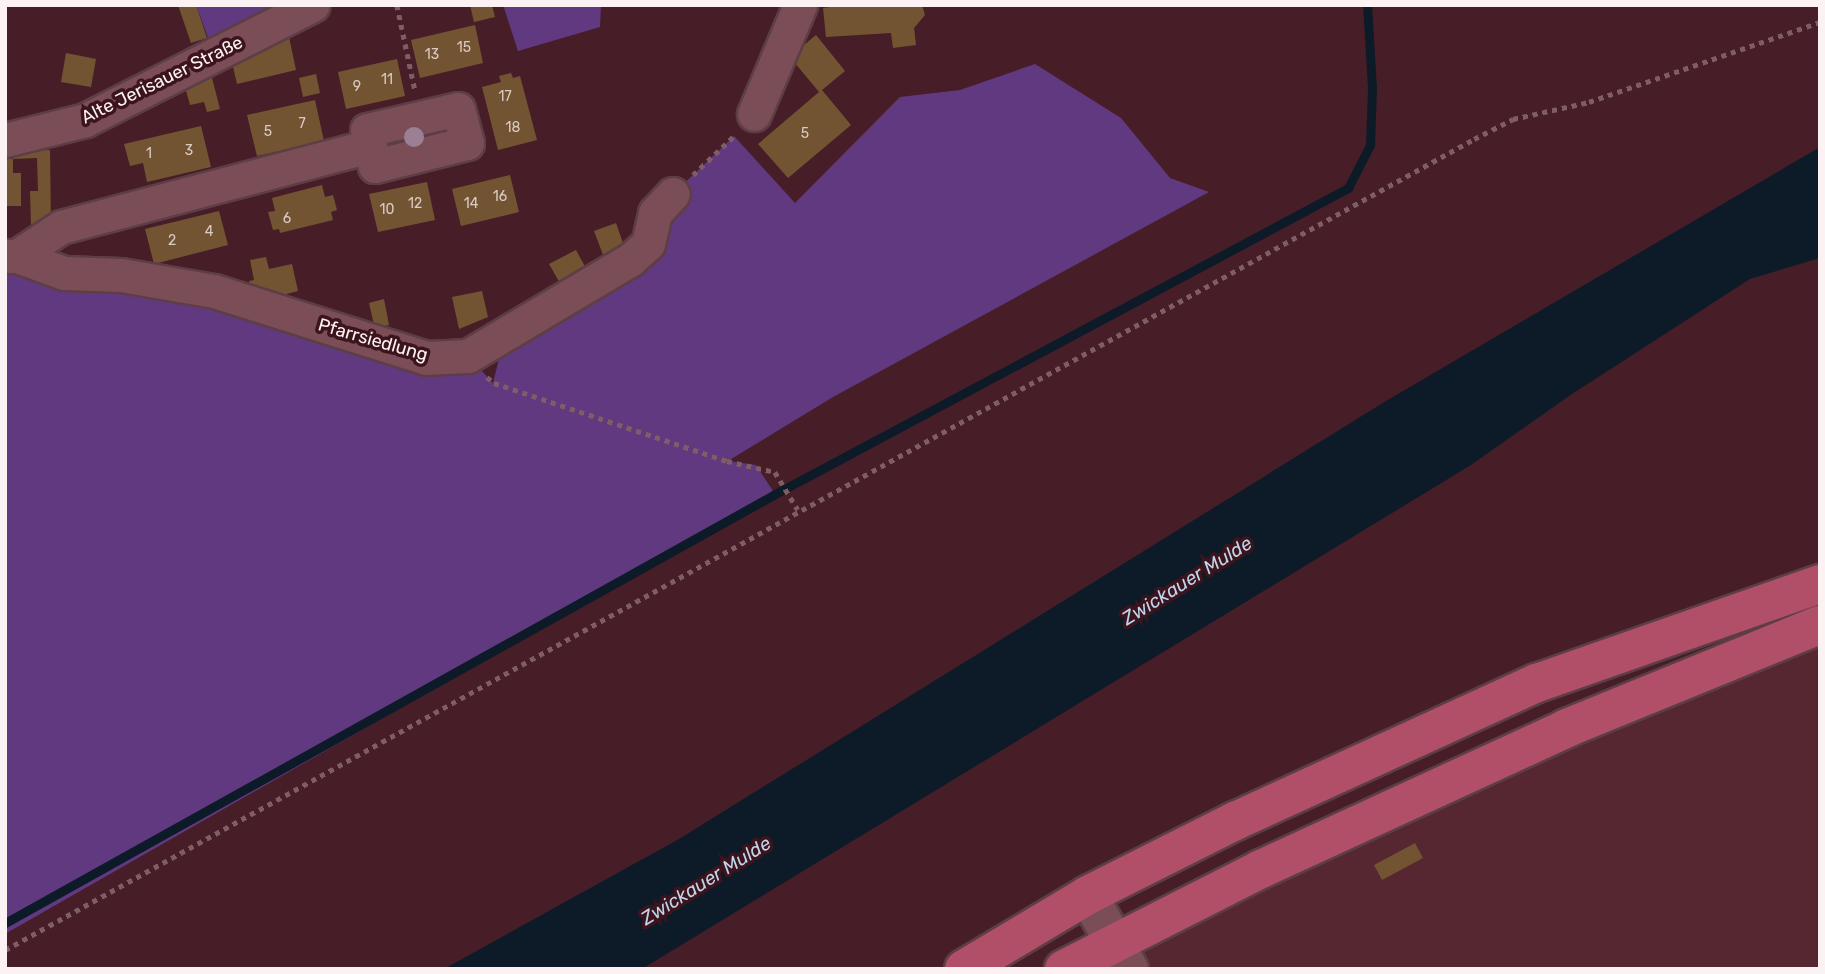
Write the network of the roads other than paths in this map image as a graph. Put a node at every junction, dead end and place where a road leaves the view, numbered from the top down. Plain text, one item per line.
1 (313, 5) edge
2 (800, 5) edge
3 (754, 114) road end
4 (5, 140) edge
5 (370, 146) junction
6 (673, 194) road end
7 (11, 256) edge
8 (1820, 584) edge
9 (1820, 625) edge
10 (1088, 895) junction
11 (1122, 955) edge
12 (964, 969) edge
13 (1064, 969) edge

1 - 4 street, Alte Jerisauer Straße
2 - 3 street
5 - 5 street
5 - 7 street, Pfarrsiedlung
6 - 7 street, Pfarrsiedlung
8 - 10 main road
9 - 11 main road
10 - 11 street
10 - 12 main road
11 - 13 main road

